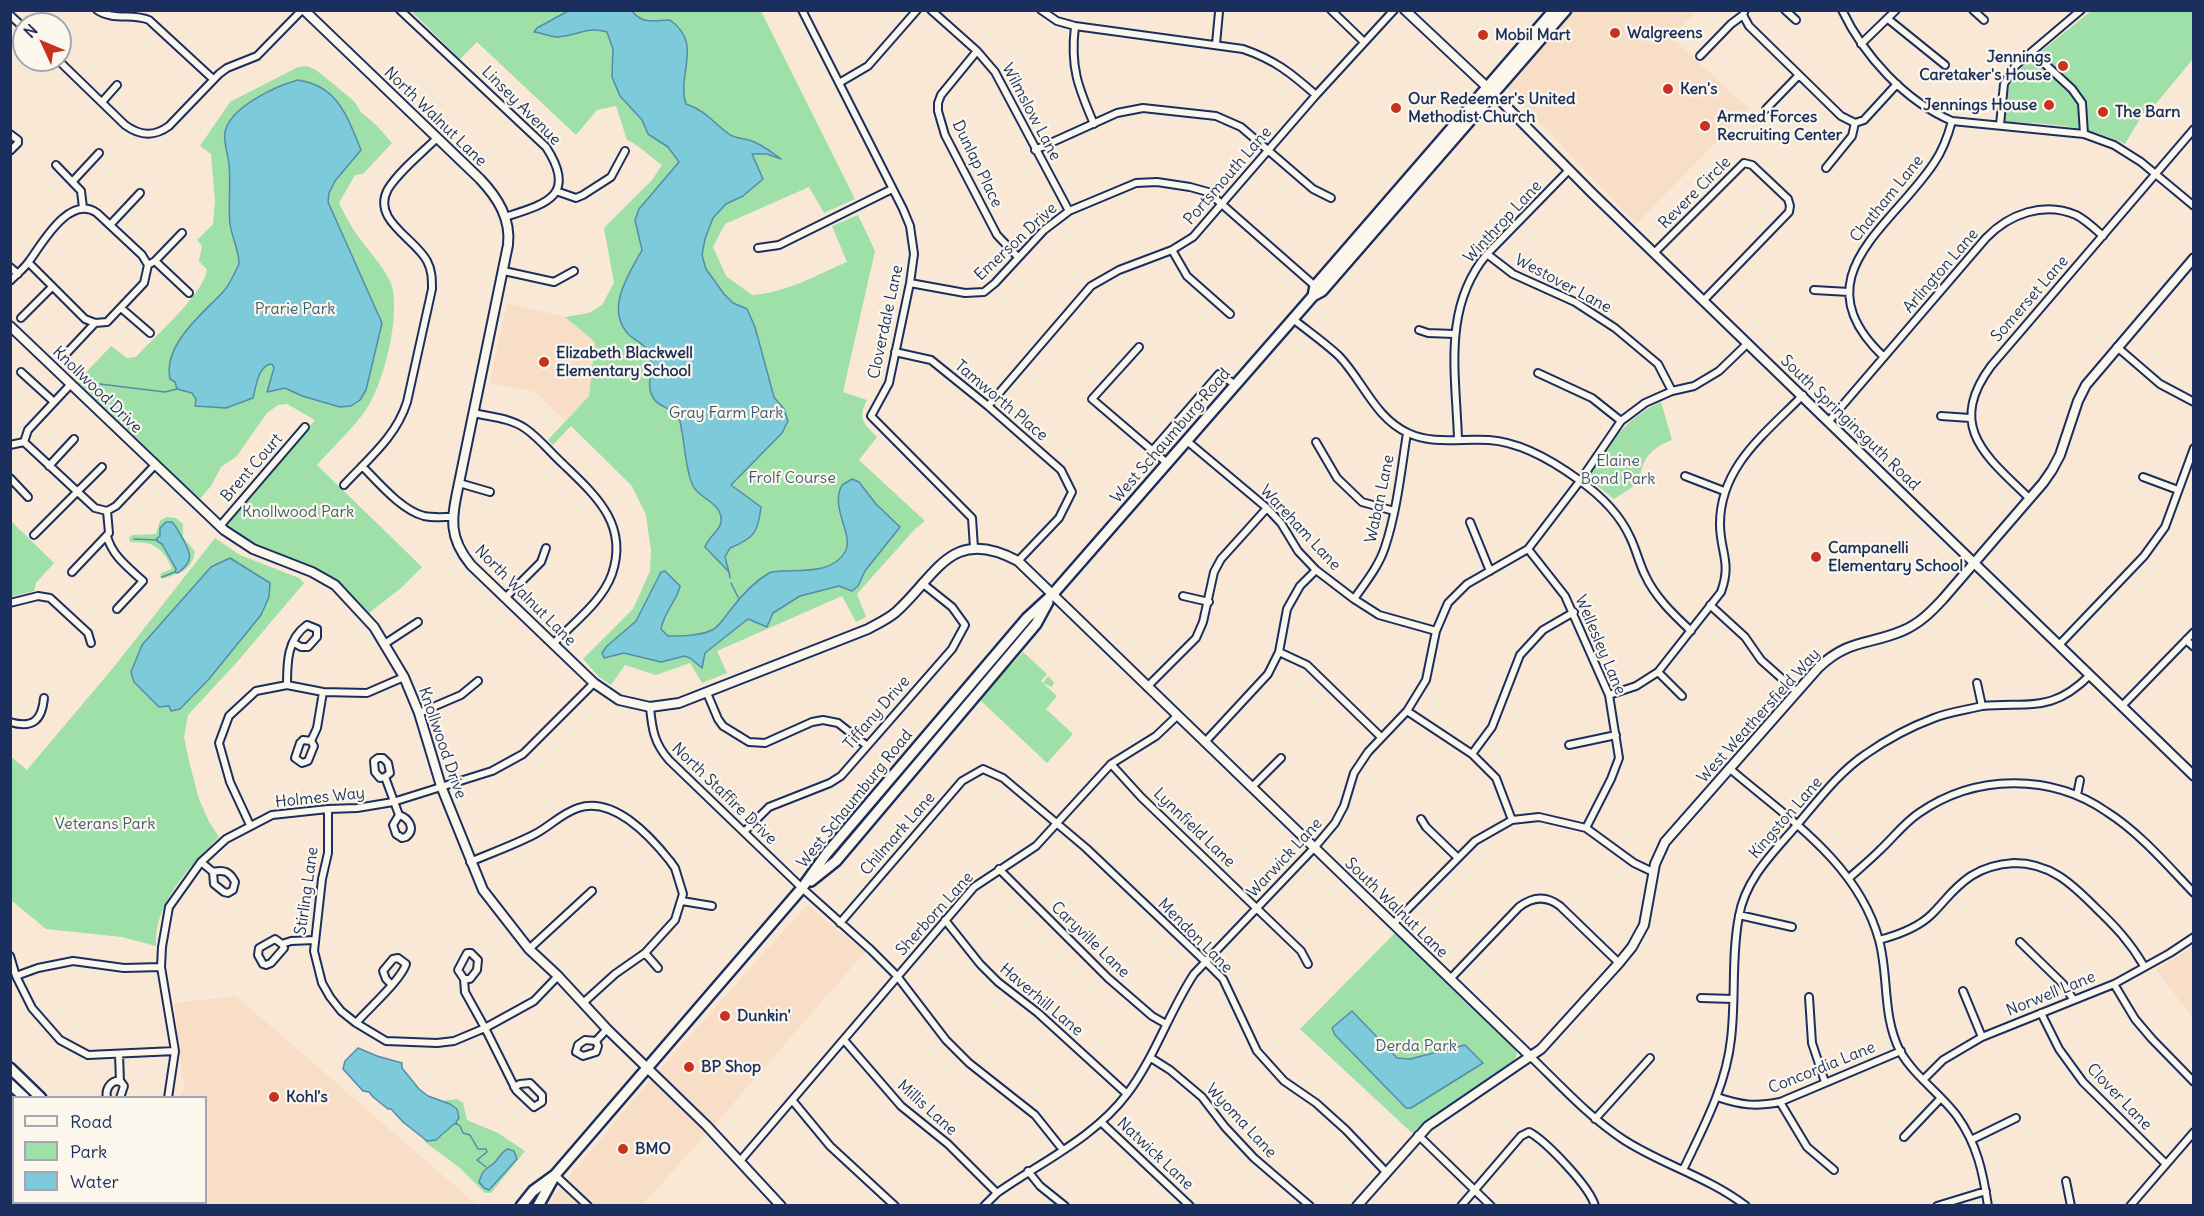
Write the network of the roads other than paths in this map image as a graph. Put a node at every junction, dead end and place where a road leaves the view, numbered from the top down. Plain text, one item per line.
1 (97, 10) edge
2 (147, 10) edge
3 (303, 10) edge
4 (400, 10) edge
5 (917, 10) edge
6 (931, 10) edge
7 (1041, 10) edge
8 (1331, 10) edge
9 (1394, 10) edge
10 (1405, 10) edge
11 (1554, 10) edge
12 (1566, 10) edge
13 (1785, 10) edge
14 (1842, 10) edge
15 (1896, 10) edge
16 (1973, 10) edge
17 (2081, 10) edge
18 (805, 11) edge
19 (1219, 12) edge
20 (1744, 13) edge
21 (145, 18) junction
22 (1888, 19) junction
23 (1796, 20) dead end
24 (1984, 20) dead end
25 (1075, 26) junction
26 (1364, 42) junction
27 (1216, 44) junction
28 (1861, 44) junction
29 (977, 51) junction
30 (2032, 52) junction
31 (1700, 56) dead end
32 (1946, 65) dead end
33 (71, 72) edge
34 (1799, 75) junction
35 (213, 79) junction
36 (839, 83) junction
37 (1897, 84) junction
38 (117, 85) dead end
39 (1491, 91) junction
40 (1316, 95) junction
41 (102, 102) junction
42 (1766, 109) dead end
43 (1952, 121) junction
44 (1855, 123) junction
45 (1094, 124) junction
46 (2000, 125) junction
47 (2193, 129) edge
48 (10, 134) edge
49 (2084, 134) junction
50 (437, 138) junction
51 (1035, 150) junction
52 (1269, 150) junction
53 (625, 151) dead end
54 (10, 152) edge
55 (99, 153) dead end
56 (56, 165) dead end
57 (1826, 168) dead end
58 (1569, 170) junction
59 (2155, 174) junction
60 (73, 181) junction
61 (892, 189) junction
62 (556, 191) junction
63 (140, 193) dead end
64 (1331, 198) dead end
65 (1221, 205) junction
66 (2193, 207) edge
67 (83, 208) junction
68 (1069, 211) junction
69 (505, 217) junction
70 (110, 225) junction
71 (182, 233) dead end
72 (2103, 236) junction
73 (758, 248) dead end
74 (1172, 250) junction
75 (1655, 252) junction
76 (1487, 254) junction
77 (1018, 257) junction
78 (2193, 258) edge
79 (29, 263) junction
80 (152, 263) junction
81 (10, 267) edge
82 (504, 271) junction
83 (574, 271) dead end
84 (18, 274) junction
85 (10, 281) edge
86 (910, 283) junction
87 (52, 287) junction
88 (1814, 290) dead end
89 (1314, 291) junction
90 (1849, 292) junction
91 (189, 293) dead end
92 (1704, 300) junction
93 (120, 308) junction
94 (1230, 314) dead end
95 (21, 318) dead end
96 (1293, 319) junction
97 (95, 323) junction
98 (10, 326) edge
99 (1419, 330) dead end
100 (150, 333) dead end
101 (1454, 334) junction
102 (1748, 343) junction
103 (1139, 347) dead end
104 (2116, 347) junction
105 (895, 352) junction
106 (64, 356) dead end
107 (1884, 357) junction
108 (21, 372) dead end
109 (1538, 373) dead end
110 (71, 384) junction
111 (1236, 385) junction
112 (1672, 391) junction
113 (1803, 395) junction
114 (54, 402) junction
115 (2193, 402) edge
116 (988, 406) junction
117 (473, 413) junction
118 (1941, 416) dead end
119 (1970, 418) junction
120 (1621, 421) junction
121 (1829, 421) junction
122 (305, 427) dead end
123 (1407, 433) junction
124 (75, 439) dead end
125 (1458, 439) junction
126 (1187, 441) junction
127 (24, 442) junction
128 (1316, 442) dead end
129 (10, 444) edge
130 (2193, 448) edge
131 (1152, 451) junction
132 (1167, 463) junction
133 (155, 465) junction
134 (49, 466) junction
135 (362, 466) junction
136 (102, 467) dead end
137 (1685, 476) dead end
138 (2143, 477) dead end
139 (10, 478) edge
140 (1580, 481) junction
141 (459, 483) junction
142 (344, 485) dead end
143 (2178, 490) junction
144 (1724, 491) junction
145 (78, 492) junction
146 (490, 492) dead end
147 (28, 497) dead end
148 (2029, 498) junction
149 (1267, 508) junction
150 (1394, 511) junction
151 (107, 512) junction
152 (452, 517) junction
153 (1470, 522) dead end
154 (220, 526) junction
155 (34, 535) dead end
156 (107, 536) junction
157 (546, 548) dead end
158 (974, 548) junction
159 (1528, 549) junction
160 (1018, 561) junction
161 (1975, 563) junction
162 (1316, 570) junction
163 (1490, 571) junction
164 (72, 572) dead end
165 (922, 582) junction
166 (1053, 595) junction
167 (1183, 596) dead end
168 (505, 598) junction
169 (1354, 599) junction
170 (1209, 602) junction
171 (10, 603) edge
172 (1710, 605) junction
173 (117, 609) dead end
174 (1574, 612) junction
175 (418, 622) dead end
176 (1436, 631) junction
177 (1690, 631) junction
178 (2193, 632) edge
179 (2186, 640) junction
180 (91, 643) dead end
181 (294, 643) dead end
182 (386, 643) junction
183 (553, 644) junction
184 (2059, 645) junction
185 (2193, 647) edge
186 (1279, 652) junction
187 (1658, 672) junction
188 (2090, 675) junction
189 (404, 677) junction
190 (478, 681) dead end
191 (594, 683) junction
192 (1977, 683) dead end
193 (287, 685) junction
194 (1147, 687) junction
195 (323, 692) junction
196 (1797, 692) junction
197 (707, 693) junction
198 (1609, 695) junction
199 (1682, 696) dead end
200 (44, 698) dead end
201 (1982, 706) junction
202 (2122, 706) junction
203 (650, 707) junction
204 (1407, 711) junction
205 (419, 713) junction
206 (1177, 716) junction
207 (10, 722) edge
208 (1616, 735) junction
209 (1381, 737) junction
210 (311, 741) dead end
211 (1205, 742) junction
212 (1569, 745) dead end
213 (866, 746) junction
214 (1472, 754) junction
215 (1281, 758) dead end
216 (1111, 764) junction
217 (1729, 768) junction
218 (983, 769) joint
219 (2193, 776) edge
220 (385, 777) dead end
221 (2080, 780) dead end
222 (441, 786) junction
223 (1252, 787) junction
224 (2077, 795) junction
225 (393, 802) junction
226 (328, 809) junction
227 (399, 815) dead end
228 (1421, 819) dead end
229 (1512, 820) junction
230 (1058, 824) junction
231 (250, 825) junction
232 (1796, 826) junction
233 (1586, 828) junction
234 (744, 832) junction
235 (1314, 848) junction
236 (1457, 857) junction
237 (201, 862) junction
238 (470, 862) junction
239 (999, 869) junction
240 (213, 872) dead end
241 (1653, 872) junction
242 (1849, 878) junction
243 (802, 888) junction
244 (592, 891) dead end
245 (2193, 893) edge
246 (682, 902) junction
247 (712, 906) dead end
248 (1257, 908) junction
249 (1739, 915) junction
250 (945, 920) junction
251 (840, 923) junction
252 (1393, 924) junction
253 (1792, 927) dead end
254 (2193, 937) edge
255 (314, 940) junction
256 (1879, 940) junction
257 (2020, 942) dead end
258 (282, 944) junction
259 (529, 949) junction
260 (645, 953) junction
261 (10, 956) edge
262 (1206, 961) junction
263 (1618, 963) junction
264 (1308, 964) dead end
265 (2144, 966) junction
266 (161, 967) junction
267 (658, 968) dead end
268 (558, 975) junction
269 (16, 976) junction
270 (897, 976) junction
271 (1450, 978) junction
272 (464, 979) dead end
273 (392, 984) dead end
274 (2114, 984) junction
275 (1963, 992) dead end
276 (1809, 997) dead end
277 (1701, 998) dead end
278 (1733, 999) junction
279 (2073, 999) junction
280 (582, 1004) junction
281 (2041, 1013) junction
282 (356, 1023) junction
283 (1166, 1024) junction
284 (485, 1028) junction
285 (607, 1029) junction
286 (1982, 1037) junction
287 (844, 1040) junction
288 (596, 1041) dead end
289 (175, 1051) junction
290 (1901, 1051) junction
291 (119, 1054) junction
292 (1531, 1057) junction
293 (1150, 1058) junction
294 (1650, 1058) dead end
295 (10, 1068) edge
296 (647, 1068) junction
297 (1923, 1080) junction
298 (120, 1082) junction
299 (1825, 1082) junction
300 (2193, 1082) edge
301 (10, 1084) edge
302 (514, 1087) junction
303 (1127, 1094) junction
304 (23, 1096) edge
305 (39, 1096) edge
306 (107, 1096) edge
307 (121, 1096) edge
308 (168, 1096) edge
309 (1717, 1097) junction
310 (792, 1100) junction
311 (1940, 1100) junction
312 (1780, 1102) junction
313 (2016, 1118) dead end
314 (1595, 1119) junction
315 (1101, 1122) junction
316 (2193, 1132) edge
317 (1418, 1135) junction
318 (1904, 1137) dead end
319 (1971, 1140) junction
320 (1063, 1150) junction
321 (740, 1161) junction
322 (2166, 1164) junction
323 (1683, 1170) junction
324 (1834, 1170) dead end
325 (1029, 1171) junction
326 (1386, 1172) junction
327 (555, 1175) junction
328 (2066, 1181) dead end
329 (1475, 1190) junction
330 (1986, 1191) junction
331 (997, 1193) junction
332 (521, 1206) edge
333 (538, 1206) edge
334 (588, 1206) edge
335 (781, 1206) edge
336 (895, 1206) edge
337 (984, 1206) edge
338 (1065, 1206) edge
339 (1190, 1206) edge
340 (1310, 1206) edge
341 (1357, 1206) edge
342 (1461, 1206) edge
343 (1491, 1206) edge
344 (1594, 1206) edge
345 (1746, 1206) edge
346 (1936, 1206) edge
347 (1988, 1206) edge
348 (2072, 1206) edge
349 (2130, 1206) edge

1 - 21 street
2 - 21 street
3 - 35 street
3 - 50 street, North Walnut Lane
4 - 62 street, Linsey Avenue
5 - 36 street
6 - 29 street, Wilmslow Lane
7 - 25 street
8 - 26 street
9 - 26 street, Portsmouth Lane
10 - 39 street, South Springinsguth Road
11 - 39 main road, West Schaumburg Road
12 - 39 main road, West Schaumburg Road
13 - 23 street
14 - 28 street
15 - 22 street
16 - 24 street
17 - 30 street
18 - 36 street, Cloverdale Lane
19 - 27 street
20 - 31 street
20 - 34 street
21 - 35 street
22 - 28 street
22 - 32 street
25 - 27 street
25 - 45 street
26 - 40 street, Portsmouth Lane
27 - 40 street
28 - 37 street
29 - 51 street, Wilmslow Lane
29 - 77 street, Dunlap Place
30 - 46 street
30 - 49 street
33 - 41 street
34 - 42 street
34 - 44 street
35 - 41 street
36 - 61 street, Cloverdale Lane
37 - 43 street
37 - 44 street
38 - 41 street
39 - 58 street, South Springinsguth Road
39 - 89 main road, West Schaumburg Road
40 - 52 street, Portsmouth Lane
43 - 46 street
43 - 90 street, Chatham Lane
44 - 57 street
45 - 51 street
45 - 52 street
46 - 49 street
47 - 59 street, Somerset Lane
48 - 54 street
49 - 59 street
50 - 69 street, North Walnut Lane
50 - 135 street
51 - 68 street, Wilmslow Lane
52 - 64 street
52 - 65 street, Portsmouth Lane
53 - 62 street
55 - 60 street
56 - 60 street
58 - 75 street, South Springinsguth Road
58 - 76 street, Winthrop Lane
59 - 66 street
59 - 72 street, Somerset Lane
60 - 67 street
61 - 73 street
61 - 86 street, Cloverdale Lane
62 - 69 street
63 - 70 street
65 - 68 street, Emerson Drive
65 - 74 street, Portsmouth Lane
65 - 89 street, Emerson Drive
67 - 70 street
67 - 79 street
68 - 77 street, Emerson Drive
69 - 82 street, North Walnut Lane
70 - 80 street
71 - 80 street
72 - 107 street, Arlington Lane
72 - 119 street, Somerset Lane
74 - 94 street
74 - 116 street, Portsmouth Lane
75 - 92 street, South Springinsguth Road
75 - 92 street, Revere Circle
76 - 101 street, Winthrop Lane
76 - 112 street, Westover Lane
77 - 86 street, Emerson Drive
78 - 104 street, West Weathersfield Way
79 - 84 street
79 - 87 street
80 - 91 street
80 - 93 street
81 - 84 street
82 - 83 street
82 - 117 street, North Walnut Lane
84 - 85 street
86 - 105 street, Cloverdale Lane
87 - 95 street
87 - 97 street
88 - 90 street
89 - 96 main road, West Schaumburg Road
90 - 107 street, Chatham Lane
92 - 102 street, South Springinsguth Road
93 - 97 street
93 - 100 street
96 - 111 main road, West Schaumburg Road
96 - 123 street
97 - 106 street
98 - 110 street, Knollwood Drive
99 - 101 street
101 - 125 street, Winthrop Lane
102 - 112 street, Warwick Lane
102 - 113 street, South Springinsguth Road
103 - 131 street
104 - 115 street
104 - 148 street, West Weathersfield Way
105 - 116 street, Tamworth Place
105 - 158 street, Cloverdale Lane
107 - 121 street, Arlington Lane
108 - 114 street
109 - 120 street
110 - 114 street
110 - 133 street, Knollwood Drive
111 - 126 main road, West Schaumburg Road
111 - 131 street
112 - 120 street, Warwick Lane
113 - 121 street, South Springinsguth Road
113 - 144 street
114 - 127 street
116 - 160 street, Tamworth Place
117 - 141 street, North Walnut Lane
117 - 183 street
118 - 119 street
119 - 148 street
120 - 140 street, Warwick Lane
121 - 161 street, South Springinsguth Road
122 - 154 street, Brent Court
123 - 125 street
123 - 150 street, Waban Lane
124 - 134 street
125 - 140 street
126 - 132 main road, West Schaumburg Road
126 - 149 street, Wareham Lane
127 - 129 street
127 - 134 street
128 - 150 street
130 - 143 street
131 - 132 street
132 - 166 main road, West Schaumburg Road
133 - 151 street
133 - 154 street, Knollwood Drive
134 - 145 street
135 - 142 street
135 - 152 street
136 - 145 street
137 - 144 street
138 - 143 street
139 - 147 street
140 - 159 street, Warwick Lane
140 - 177 street
141 - 146 street
141 - 152 street, North Walnut Lane
143 - 184 street
144 - 172 street
145 - 151 street
145 - 155 street
148 - 161 street, West Weathersfield Way
149 - 162 street, Wareham Lane
149 - 170 street
150 - 169 street, Waban Lane
151 - 156 street
152 - 168 street, North Walnut Lane
153 - 163 street
154 - 182 street, Knollwood Drive
156 - 164 street
156 - 173 street
157 - 168 street
158 - 160 street
158 - 165 street, North Walnut Lane
159 - 163 street, Warwick Lane
159 - 174 street, Wellesley Lane
160 - 166 street
161 - 184 street, South Springinsguth Road
161 - 196 street, West Weathersfield Way
162 - 169 street, Wareham Lane
162 - 186 street
163 - 176 street, Warwick Lane
165 - 197 street, North Walnut Lane
165 - 213 street, Tiffany Drive
166 - 194 street, South Walnut Lane
166 - 243 main road, West Schaumburg Road
167 - 170 street
168 - 183 street, North Walnut Lane
169 - 176 street, Wareham Lane
170 - 194 street
171 - 180 street
172 - 177 street
172 - 196 street
174 - 198 street, Wellesley Lane
174 - 214 street
175 - 182 street
176 - 204 street, Warwick Lane
177 - 187 street
178 - 179 street
179 - 185 street
179 - 202 street
181 - 193 street
182 - 189 street, Knollwood Drive
183 - 191 street, North Walnut Lane
184 - 188 street, South Springinsguth Road
186 - 209 street
186 - 211 street
187 - 198 street
187 - 199 street
188 - 201 street, Kingston Lane
188 - 202 street, South Springinsguth Road
189 - 195 street
189 - 205 street, Knollwood Drive
190 - 205 street
191 - 203 street, North Walnut Lane
191 - 222 street, Holmes Way
192 - 201 street
193 - 195 street
193 - 231 street
194 - 206 street, South Walnut Lane
195 - 210 street
196 - 217 street, West Weathersfield Way
197 - 203 street, North Walnut Lane
197 - 213 street
198 - 208 street, Wellesley Lane
200 - 207 street
201 - 232 street, Kingston Lane
202 - 219 street, South Springinsguth Road
203 - 234 street, North Staffire Drive
204 - 209 street, Warwick Lane
204 - 214 street
205 - 222 street, Knollwood Drive
206 - 211 street, South Walnut Lane
206 - 216 street, Sherborn Lane
208 - 212 street
208 - 233 street, Wellesley Lane
209 - 235 street, Warwick Lane
211 - 223 street, South Walnut Lane
213 - 234 street, Tiffany Drive
214 - 229 street
215 - 223 street
216 - 230 street, Sherborn Lane
216 - 248 street, Lynnfield Lane
217 - 232 street
217 - 241 street, West Weathersfield Way
218 - 230 street, Mendon Lane
218 - 251 street, Chilmark Lane
220 - 225 street
221 - 224 street
222 - 225 street, Holmes Way
222 - 238 street, Knollwood Drive
223 - 235 street, South Walnut Lane
224 - 242 street
224 - 245 street
225 - 226 street, Holmes Way
225 - 227 street
226 - 231 street, Holmes Way
226 - 255 street, Stirling Lane
228 - 236 street
229 - 233 street
229 - 236 street
230 - 239 street, Sherborn Lane
230 - 262 street, Mendon Lane
231 - 237 street, Holmes Way
232 - 242 street
232 - 249 street, Kingston Lane
233 - 241 street
234 - 243 street, North Staffire Drive
235 - 248 street, Warwick Lane
235 - 252 street, South Walnut Lane
236 - 252 street
237 - 240 street
237 - 266 street, Holmes Way
238 - 246 street
238 - 259 street, Knollwood Drive
239 - 250 street, Sherborn Lane
239 - 283 street, Caryville Lane
241 - 263 street, West Weathersfield Way
242 - 256 street
243 - 251 street, North Staffire Drive
243 - 296 main road, West Schaumburg Road
244 - 259 street
246 - 247 street
246 - 260 street
248 - 262 street, Warwick Lane
248 - 264 street, Lynnfield Lane
249 - 253 street
249 - 278 street, Kingston Lane
250 - 270 street, Sherborn Lane
250 - 303 street, Haverhill Lane
251 - 270 street, North Staffire Drive
252 - 271 street, South Walnut Lane
254 - 265 street, Norwell Lane
255 - 258 street
255 - 282 street, Stirling Lane
256 - 265 street
256 - 290 street
257 - 279 street
258 - 258 street
259 - 268 street, Knollwood Drive
260 - 267 street
260 - 280 street
261 - 269 street
262 - 283 street, Warwick Lane
262 - 326 street, Mendon Lane
263 - 271 street
263 - 292 street, West Weathersfield Way
265 - 274 street, Norwell Lane
266 - 269 street
266 - 289 street, Holmes Way
268 - 280 street, Knollwood Drive
268 - 284 street, Stirling Lane
269 - 291 street
270 - 287 street, Sherborn Lane
270 - 320 street, North Staffire Drive
271 - 292 street, South Walnut Lane
272 - 284 street
273 - 282 street
274 - 279 street, Norwell Lane
274 - 300 street
275 - 286 street
276 - 299 street
277 - 278 street
278 - 309 street, Kingston Lane
279 - 281 street, Norwell Lane
280 - 285 street, Knollwood Drive
281 - 286 street, Norwell Lane
281 - 322 street, Clover Lane
282 - 284 street, Stirling Lane
283 - 293 street, Warwick Lane
284 - 302 street
285 - 288 street
285 - 296 street, Knollwood Drive
286 - 297 street, Norwell Lane
287 - 310 street, Sherborn Lane
287 - 331 street, Millis Lane
289 - 291 street
289 - 308 street, Holmes Way
290 - 297 street
290 - 299 street, Concordia Lane
291 - 298 street
292 - 314 street, South Walnut Lane
292 - 317 street, West Weathersfield Way
293 - 303 street, Warwick Lane
293 - 340 street, Wyoma Lane
294 - 314 street
295 - 305 main road
296 - 321 street, Knollwood Drive
296 - 327 main road, West Schaumburg Road
297 - 311 street
298 - 306 street
298 - 307 street
299 - 312 street, Concordia Lane
301 - 304 main road
302 - 302 street
303 - 315 street, Warwick Lane
309 - 312 street, Concordia Lane
309 - 323 street, Kingston Lane
310 - 321 street, Sherborn Lane
310 - 336 street
311 - 318 street
311 - 319 street
312 - 324 street
313 - 319 street
314 - 323 street, South Walnut Lane
315 - 320 street, Warwick Lane
315 - 339 street, Natwick Lane
316 - 322 street
317 - 326 street, West Weathersfield Way
317 - 329 street
319 - 330 street
320 - 325 street, Warwick Lane
321 - 335 street, Knollwood Drive
322 - 349 street
323 - 345 street, South Walnut Lane
325 - 331 street, Warwick Lane
325 - 338 street
326 - 341 street, West Weathersfield Way
327 - 332 main road, West Schaumburg Road
327 - 333 main road, West Schaumburg Road
327 - 334 street
328 - 348 street
329 - 342 street
329 - 343 street
329 - 344 street
330 - 346 street
330 - 347 street
331 - 337 street, Warwick Lane

